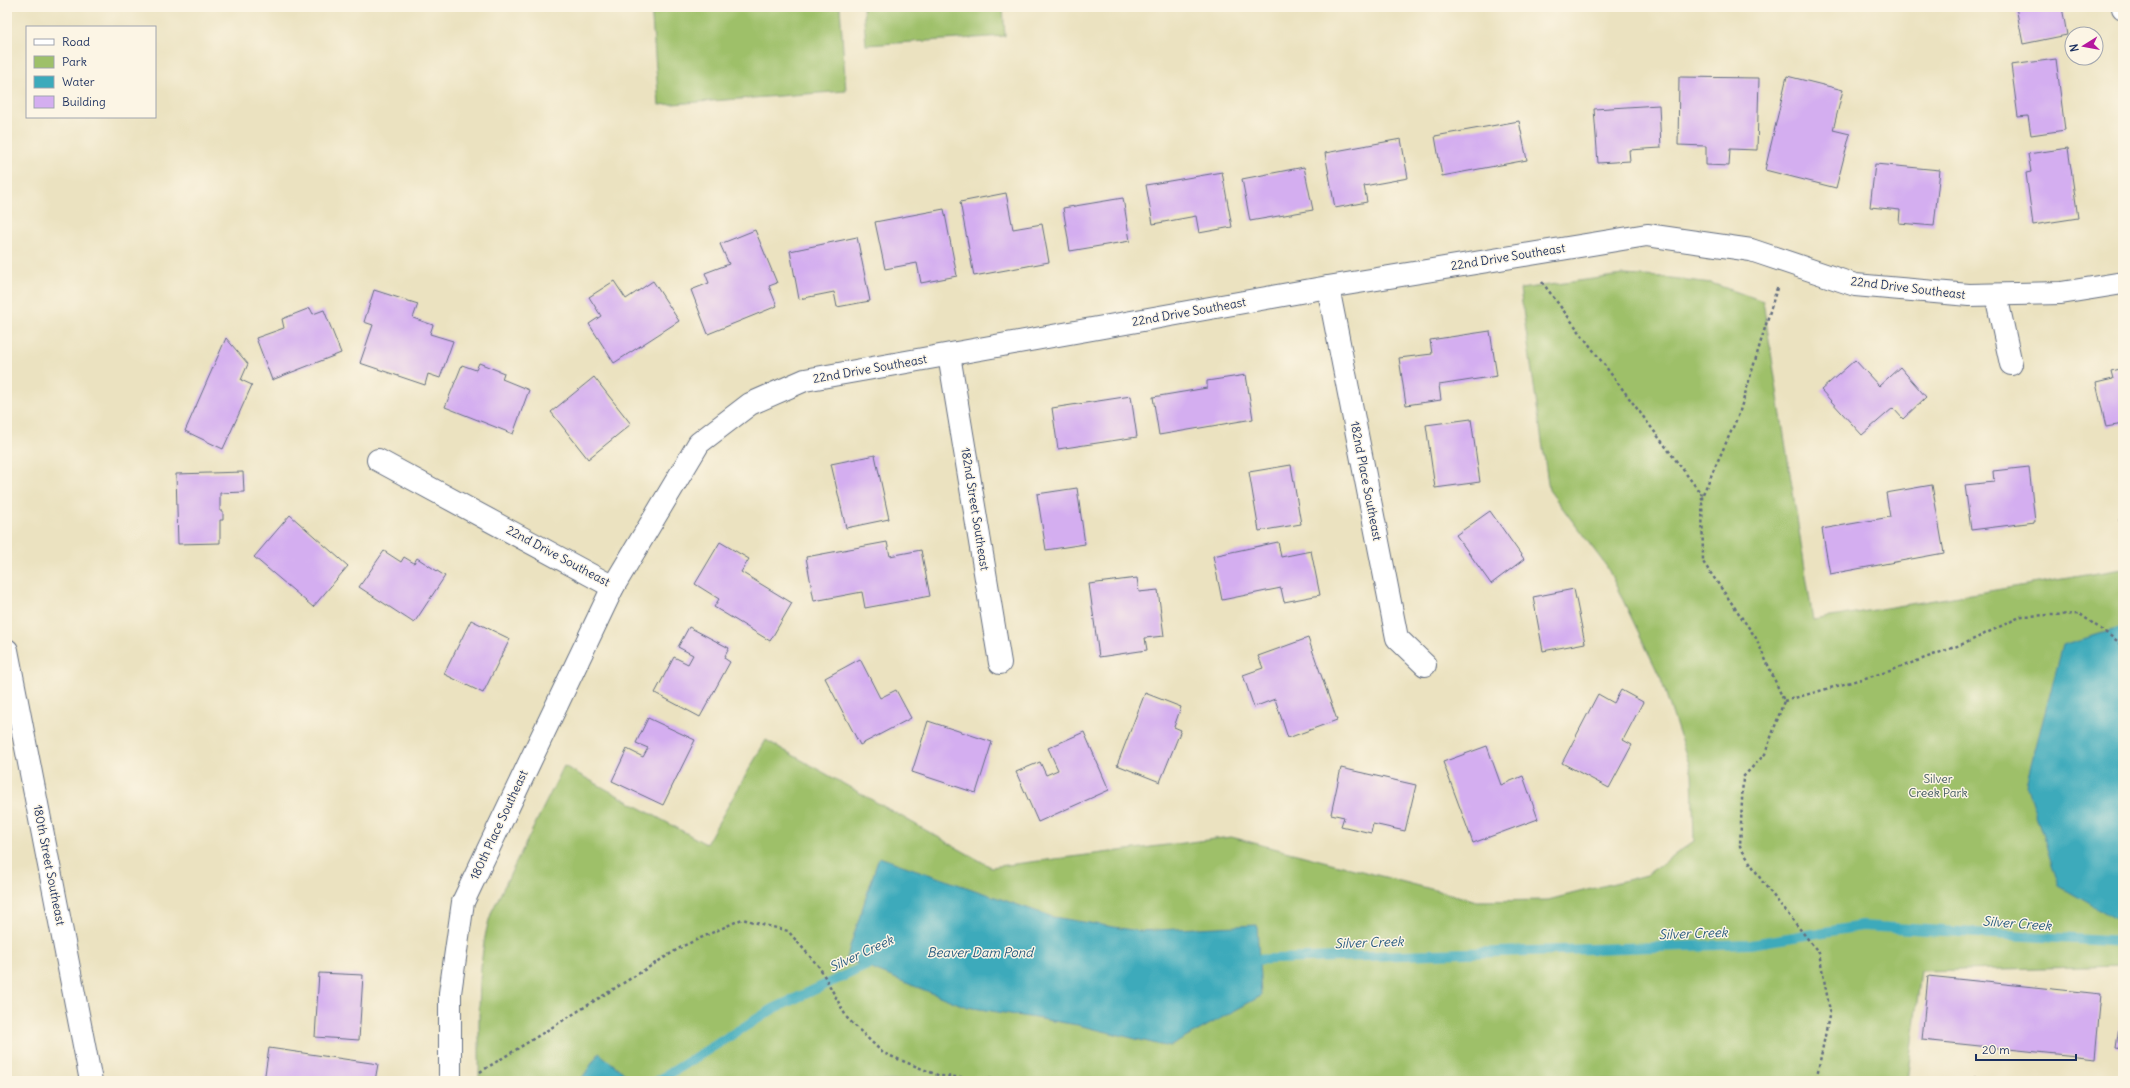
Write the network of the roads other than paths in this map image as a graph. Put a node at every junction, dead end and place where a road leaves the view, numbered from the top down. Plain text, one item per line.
1 (2123, 283) edge
2 (1328, 287) junction
3 (1996, 295) junction
4 (949, 355) junction
5 (2011, 364) dead end
6 (378, 460) dead end
7 (613, 587) junction
8 (7, 650) edge
9 (1000, 663) dead end
10 (1425, 665) dead end
11 (91, 1081) edge
12 (450, 1081) edge

1 - 3 street, 22nd Drive Southeast
2 - 3 street, 22nd Drive Southeast
2 - 4 street, 22nd Drive Southeast
2 - 10 street, 182nd Place Southeast
3 - 5 street
4 - 7 street, 22nd Drive Southeast
4 - 9 street, 182nd Street Southeast
6 - 7 street, 22nd Drive Southeast
7 - 12 street, 180th Place Southeast
8 - 11 street, 180th Street Southeast

